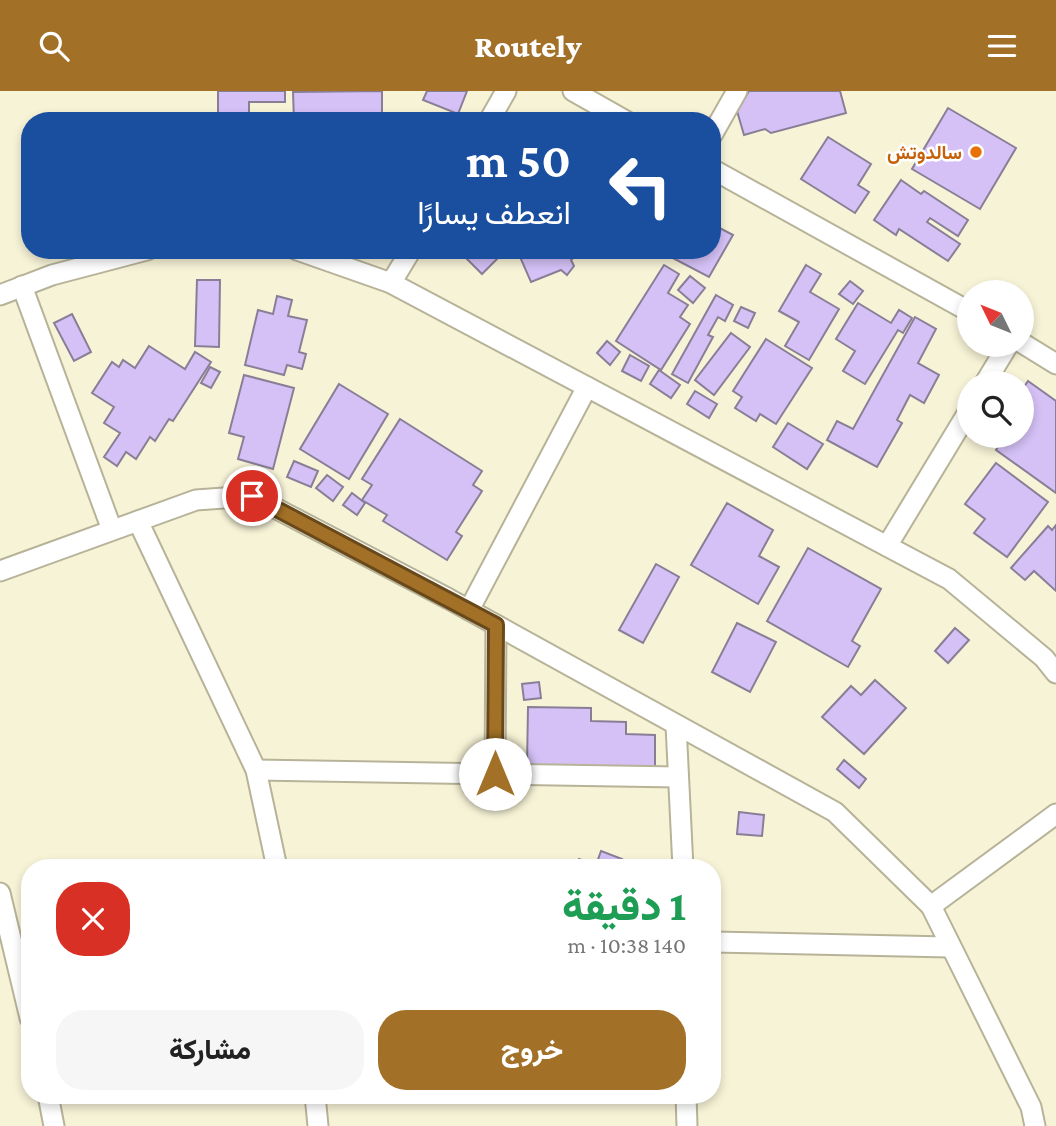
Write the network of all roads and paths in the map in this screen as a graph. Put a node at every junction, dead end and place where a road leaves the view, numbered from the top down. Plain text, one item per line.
1 (506, 91) edge
2 (573, 91) edge
3 (737, 91) edge
4 (494, 112) edge
5 (610, 112) edge
6 (721, 119) edge
7 (721, 174) edge
8 (116, 259) edge
9 (323, 259) edge
10 (406, 259) edge
11 (391, 283) junction
12 (22, 286) junction
13 (0, 295) edge
14 (957, 304) edge
15 (1034, 350) edge
16 (1056, 364) edge
17 (587, 387) junction
18 (957, 430) edge
19 (138, 521) junction
20 (112, 530) junction
21 (887, 546) junction
22 (0, 571) edge
23 (469, 610) junction
24 (496, 625) junction
25 (1056, 673) edge
26 (676, 725) junction
27 (256, 770) junction
28 (495, 774) junction
29 (678, 777) junction
30 (1056, 814) edge
31 (275, 859) edge
32 (683, 859) edge
33 (0, 893) edge
34 (932, 905) junction
35 (721, 941) edge
36 (950, 947) junction
37 (21, 980) edge
38 (50, 1104) edge
39 (316, 1104) edge
40 (686, 1104) edge
41 (54, 1126) edge
42 (318, 1126) edge
43 (687, 1126) edge
44 (1035, 1126) edge

1 - 4 street
2 - 5 street
3 - 6 street
7 - 14 street
8 - 12 street
9 - 11 street
10 - 11 street
11 - 17 street
12 - 13 street
12 - 20 street
15 - 16 street
17 - 21 street
17 - 23 street
18 - 21 street
19 - 20 street
19 - 23 street
19 - 27 street
20 - 22 street
21 - 25 street
23 - 24 street
24 - 26 street
24 - 28 street
26 - 29 street
26 - 34 street
27 - 28 street
27 - 31 street
28 - 29 street
29 - 32 street
30 - 34 street
33 - 37 street
34 - 36 street
35 - 36 street
36 - 44 street
38 - 41 street
39 - 42 street
40 - 43 street

